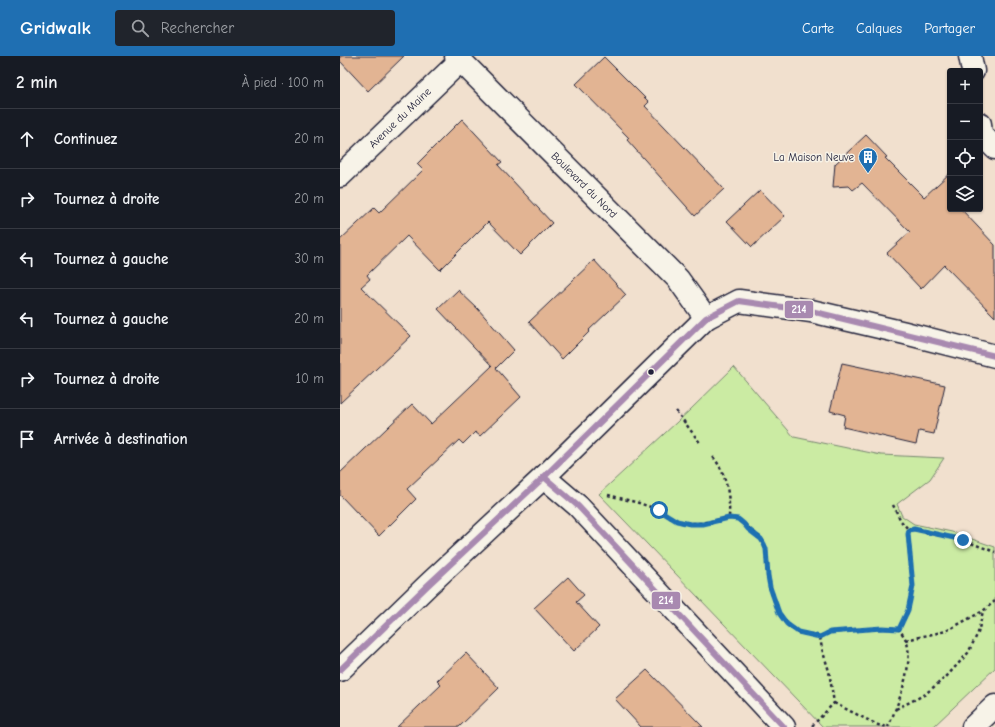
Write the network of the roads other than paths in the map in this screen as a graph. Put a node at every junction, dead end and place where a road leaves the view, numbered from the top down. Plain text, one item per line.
1 (970, 56) edge
2 (458, 58) edge
3 (972, 68) edge
4 (983, 136) edge
5 (995, 148) edge
6 (340, 176) edge
7 (706, 318) junction
8 (995, 356) edge
9 (544, 477) junction
10 (340, 670) edge
11 (995, 706) edge
12 (784, 727) edge
13 (973, 727) edge

1 - 3 street
2 - 6 street, Avenue du Maine
2 - 7 street, Boulevard du Nord
4 - 5 street
7 - 8 street
7 - 9 street
9 - 10 street
9 - 12 street
11 - 13 street

